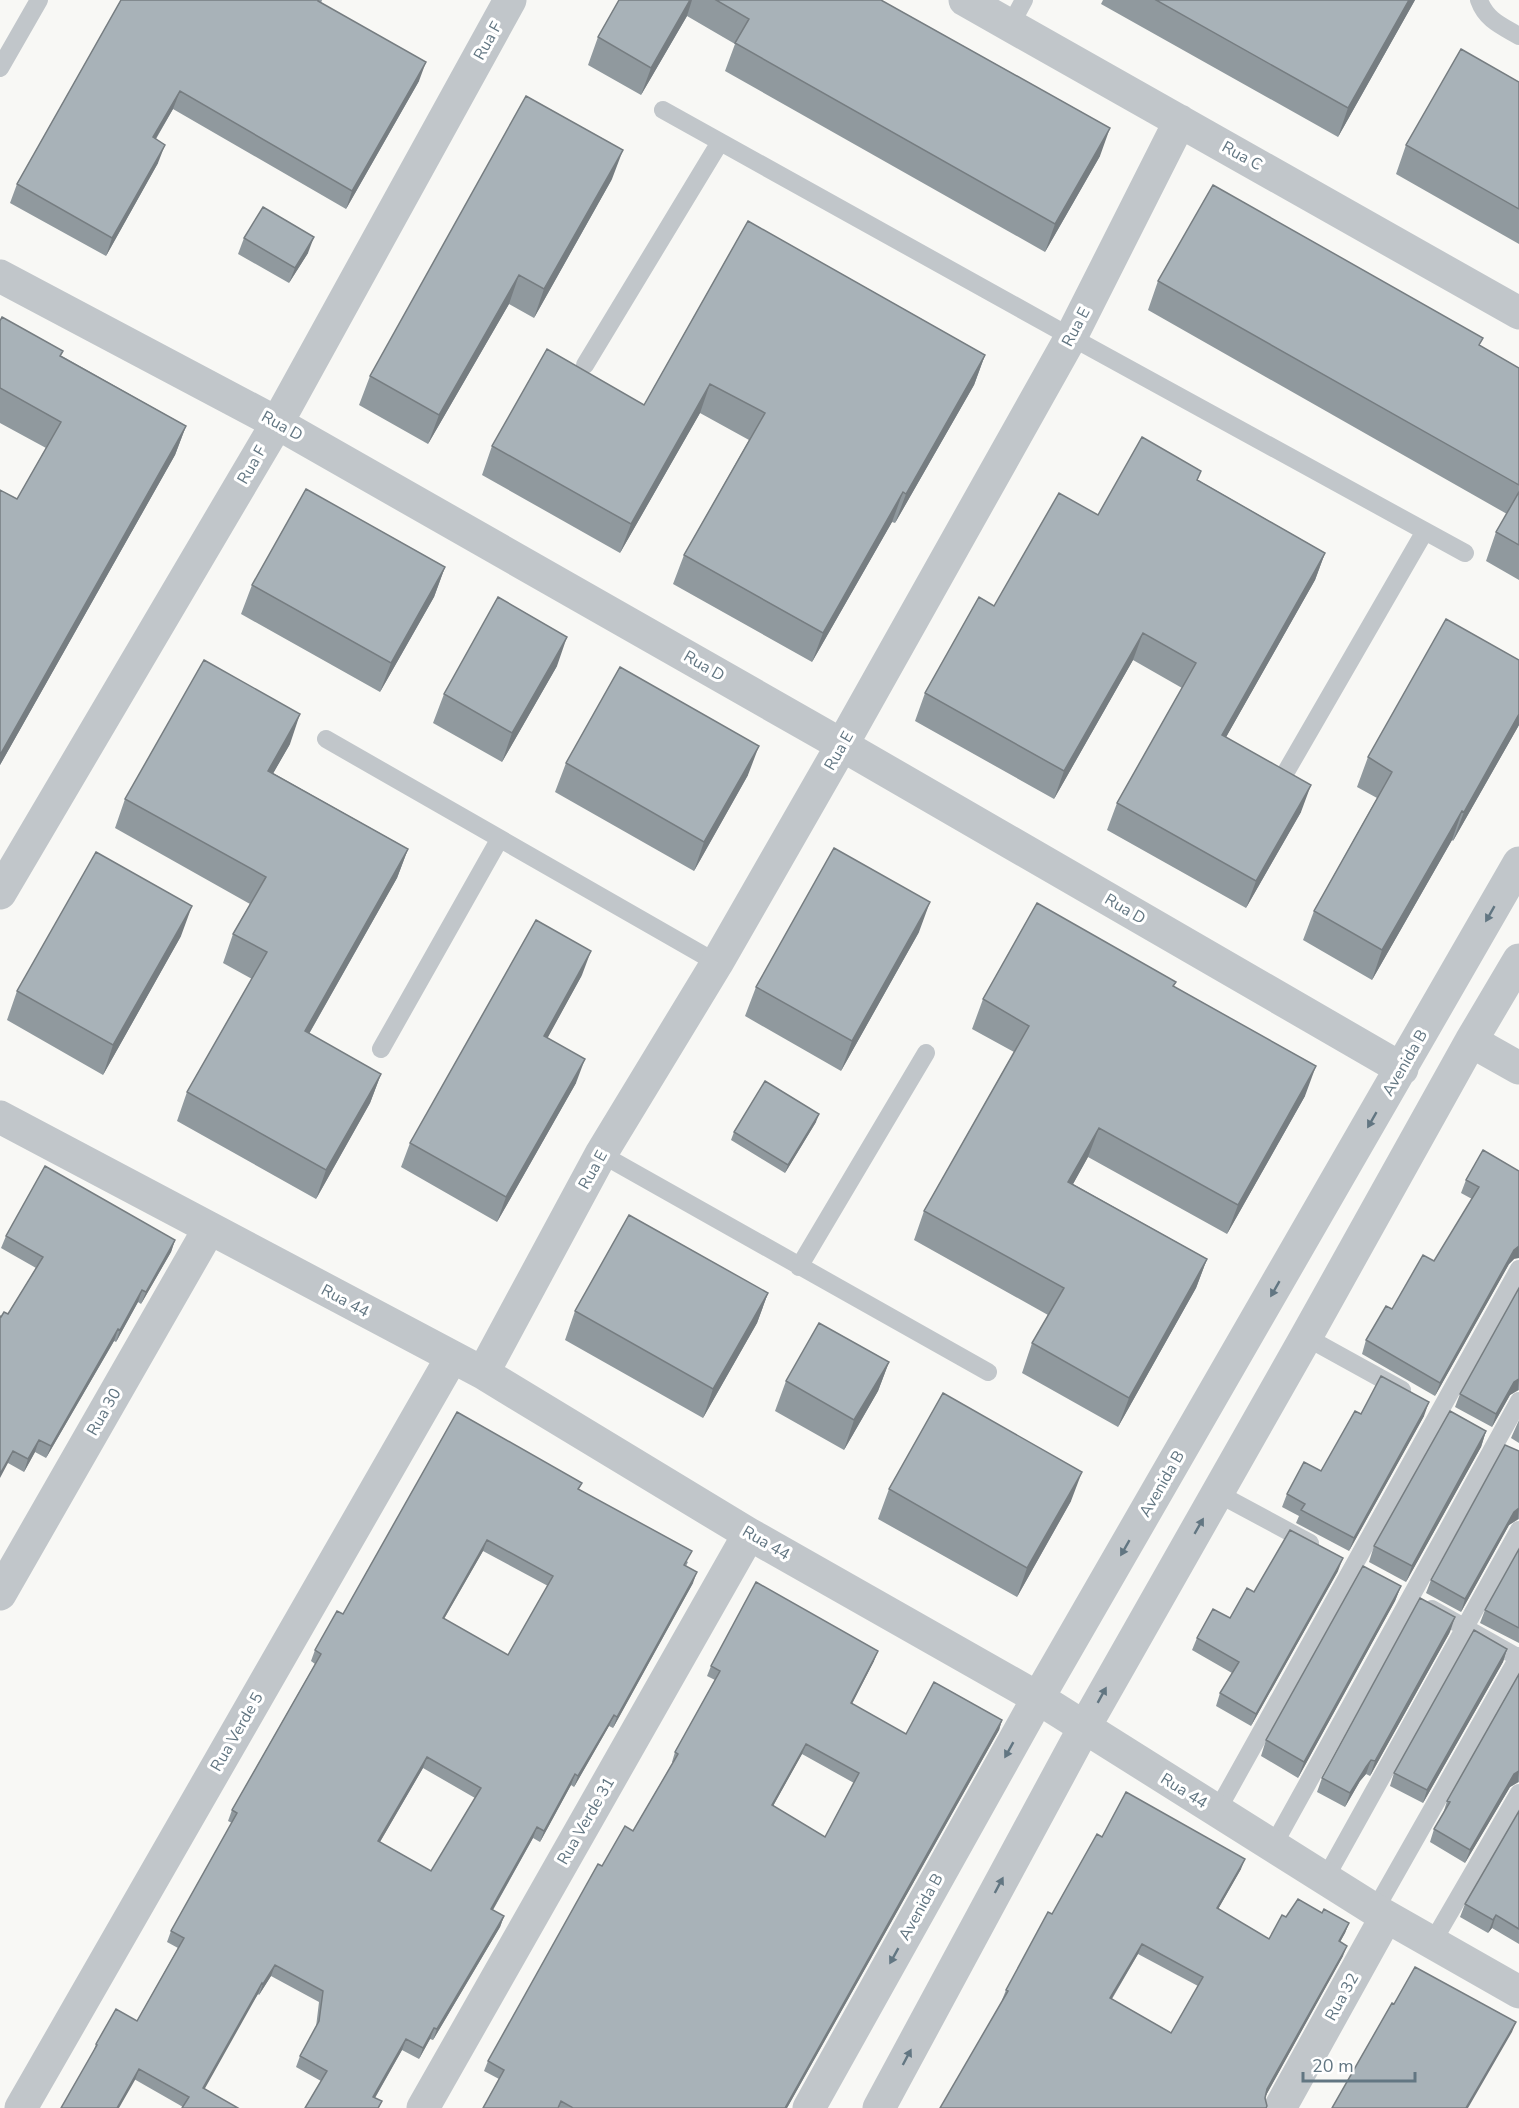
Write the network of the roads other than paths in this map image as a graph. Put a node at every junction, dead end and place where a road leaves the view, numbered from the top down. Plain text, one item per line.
1 (39, 0) edge
2 (510, 0) edge
3 (964, 0) edge
4 (1479, 0) edge
5 (1017, 13) edge
6 (1519, 36) edge
7 (0, 68) edge
8 (663, 110) dead end
9 (1180, 121) junction
10 (720, 142) junction
11 (0, 276) edge
12 (1519, 313) edge
13 (1071, 337) junction
14 (585, 365) dead end
15 (277, 423) junction
16 (1425, 531) junction
17 (1465, 553) dead end
18 (326, 739) dead end
19 (842, 745) junction
20 (1287, 770) edge
21 (499, 840) junction
22 (1519, 863) edge
23 (0, 893) edge
24 (1519, 960) edge
25 (717, 963) junction
26 (1471, 1041) junction
27 (381, 1049) dead end
28 (926, 1053) dead end
29 (1519, 1068) edge
30 (1402, 1069) junction
31 (0, 1117) edge
32 (602, 1154) junction
33 (209, 1229) junction
34 (799, 1267) junction
35 (1519, 1269) edge
36 (1306, 1337) junction
37 (452, 1357) junction
38 (988, 1372) dead end
39 (483, 1373) junction
40 (1519, 1401) edge
41 (1429, 1405) junction
42 (1459, 1421) edge
43 (1478, 1431) edge
44 (1504, 1446) junction
45 (1217, 1493) junction
46 (1519, 1530) edge
47 (749, 1534) junction
48 (1321, 1549) edge
49 (1347, 1563) junction
50 (1372, 1576) edge
51 (1391, 1587) edge
52 (0, 1594) edge
53 (1411, 1597) junction
54 (1465, 1628) junction
55 (1519, 1657) edge
56 (1038, 1698) junction
57 (1084, 1728) junction
58 (1519, 1793) edge
59 (1217, 1811) junction
60 (1273, 1846) junction
61 (1325, 1879) junction
62 (1381, 1914) junction
63 (1432, 1943) junction
64 (1519, 1992) edge
65 (21, 2108) edge
66 (423, 2108) edge
67 (809, 2108) edge
68 (879, 2108) edge
69 (1280, 2108) edge

1 - 7 lane
2 - 15 street, Rua F
3 - 5 street, Rua C
4 - 6 lane
5 - 9 street, Rua C
8 - 10 lane
9 - 12 street, Rua C
9 - 13 street, Rua E
10 - 13 lane
10 - 14 lane
11 - 15 street, Rua D
13 - 16 lane
13 - 19 street, Rua E
15 - 19 street, Rua D
15 - 23 street, Rua F
16 - 17 lane
16 - 20 lane
18 - 21 lane
19 - 25 street, Rua E
19 - 30 street, Rua D
21 - 25 lane
21 - 27 lane
22 -> 30 street, Avenida B
24 - 26 street
25 - 32 street, Rua E
26 - 29 street
26 - 36 street
28 - 34 lane
30 -> 56 street, Avenida B
31 - 33 street, Rua 44
32 - 34 lane
32 - 39 street, Rua E
33 - 37 street, Rua 44
33 - 52 street, Rua 30
34 - 38 lane
35 - 41 lane
36 - 41 lane
36 - 45 street
37 - 39 street, Rua 44
37 - 65 street, Rua Verde 5
39 - 47 street, Rua 44
40 - 44 lane
41 - 42 lane
41 - 49 lane
43 - 44 lane
44 - 53 lane
45 - 48 lane
57 -> 45 street
46 - 54 lane
47 - 56 street, Rua 44
47 - 66 street, Rua Verde 31
49 - 50 lane
49 - 59 lane
51 - 53 lane
53 - 54 lane
53 - 60 lane
54 - 55 lane
54 - 61 lane
55 - 62 lane
56 - 57 street, Rua 44
56 -> 67 street, Avenida B
57 - 59 street, Rua 44
68 -> 57 street
58 - 63 lane
59 - 60 street, Rua 44
60 - 61 street, Rua 44
61 - 62 street, Rua 44
62 - 63 street, Rua 44
62 - 69 street, Rua 32
63 - 64 street, Rua 44

